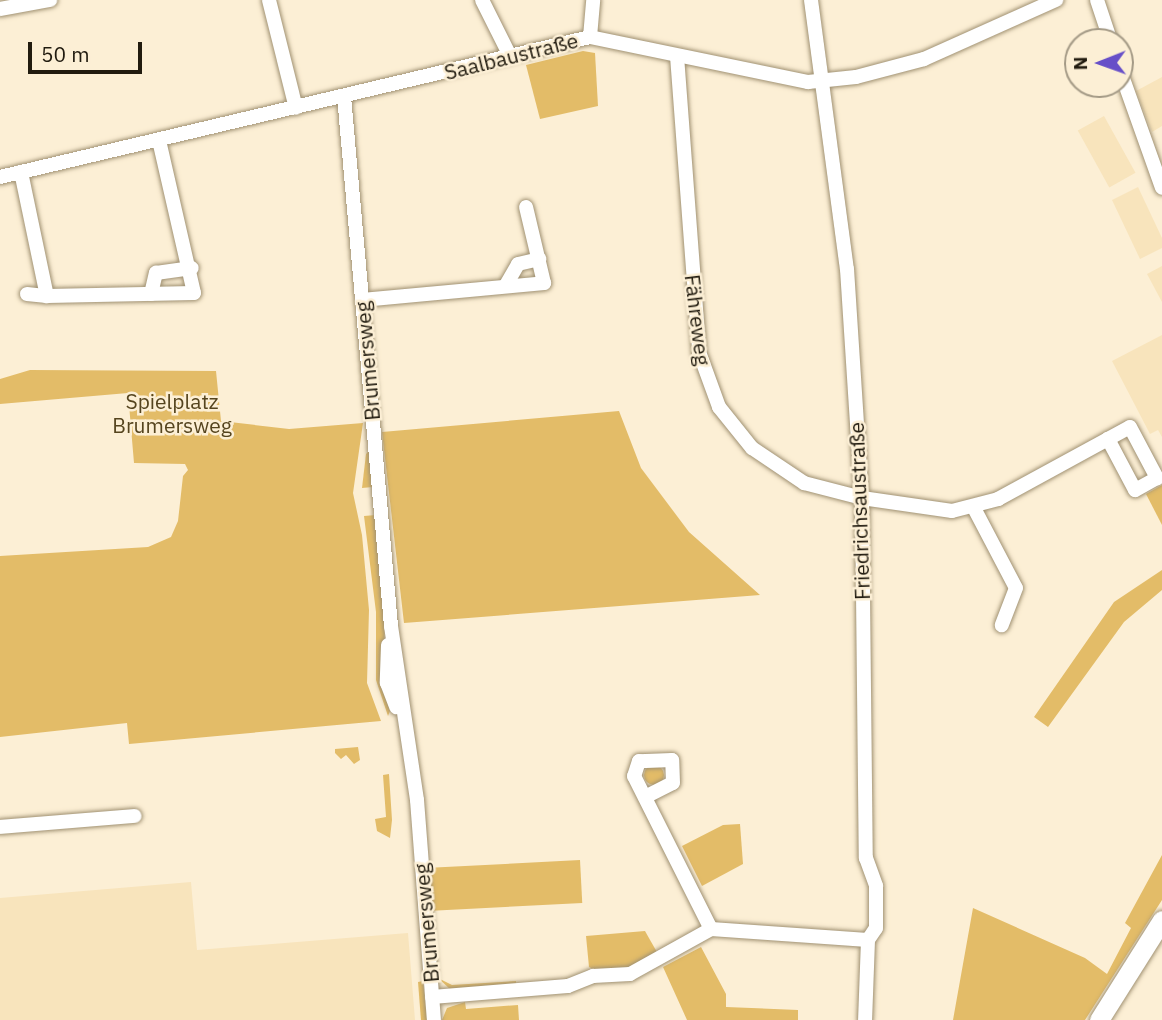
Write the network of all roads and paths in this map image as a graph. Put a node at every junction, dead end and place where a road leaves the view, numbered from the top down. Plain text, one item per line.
1 (50, 0) edge
2 (269, 0) edge
3 (482, 0) edge
4 (593, 0) edge
5 (811, 0) edge
6 (1056, 0) edge
7 (1097, 0) edge
8 (0, 9) edge
9 (1106, 28) edge
10 (590, 37) junction
11 (510, 56) junction
12 (677, 56) junction
13 (824, 82) junction
14 (344, 96) junction
15 (1130, 98) edge
16 (296, 108) junction
17 (159, 140) junction
18 (21, 172) junction
19 (0, 177) edge
20 (1162, 188) edge
21 (526, 207) dead end
22 (539, 259) junction
23 (192, 268) junction
24 (506, 285) junction
25 (27, 294) dead end
26 (150, 294) junction
27 (47, 296) junction
28 (362, 300) junction
29 (1108, 439) dead end
30 (862, 498) junction
31 (974, 508) junction
32 (1002, 625) dead end
33 (645, 797) dead end
34 (135, 816) dead end
35 (0, 827) edge
36 (1162, 920) edge
37 (711, 929) junction
38 (868, 940) junction
39 (432, 997) junction
40 (434, 1020) edge
41 (865, 1020) edge
42 (1099, 1020) edge

1 - 8 street
2 - 16 street
3 - 11 street
4 - 10 street
5 - 13 street, Friedrichsaustraße
6 - 13 street, Saalbaustraße
7 - 9 street
10 - 11 street, Saalbaustraße
10 - 12 street, Saalbaustraße
11 - 14 street, Saalbaustraße
12 - 13 street, Saalbaustraße
12 - 30 street, Fähreweg
13 - 30 street, Friedrichsaustraße
14 - 16 street, Saalbaustraße
14 - 28 street, Brumersweg
15 - 20 street
16 - 17 street, Saalbaustraße
17 - 18 street, Saalbaustraße
17 - 23 street
18 - 19 street, Saalbaustraße
18 - 27 street
21 - 22 street
22 - 24 street
22 - 24 street
23 - 26 street
23 - 26 street
24 - 28 street
25 - 27 street
26 - 27 street
28 - 39 street, Brumersweg
29 - 31 street
30 - 31 street, Fähreweg
30 - 38 street, Friedrichsaustraße
31 - 32 street
33 - 37 street
34 - 35 street
36 - 42 street
37 - 38 street
37 - 39 street, Brumersweg
38 - 41 street, Friedrichsaustraße
39 - 40 street, Brumersweg

